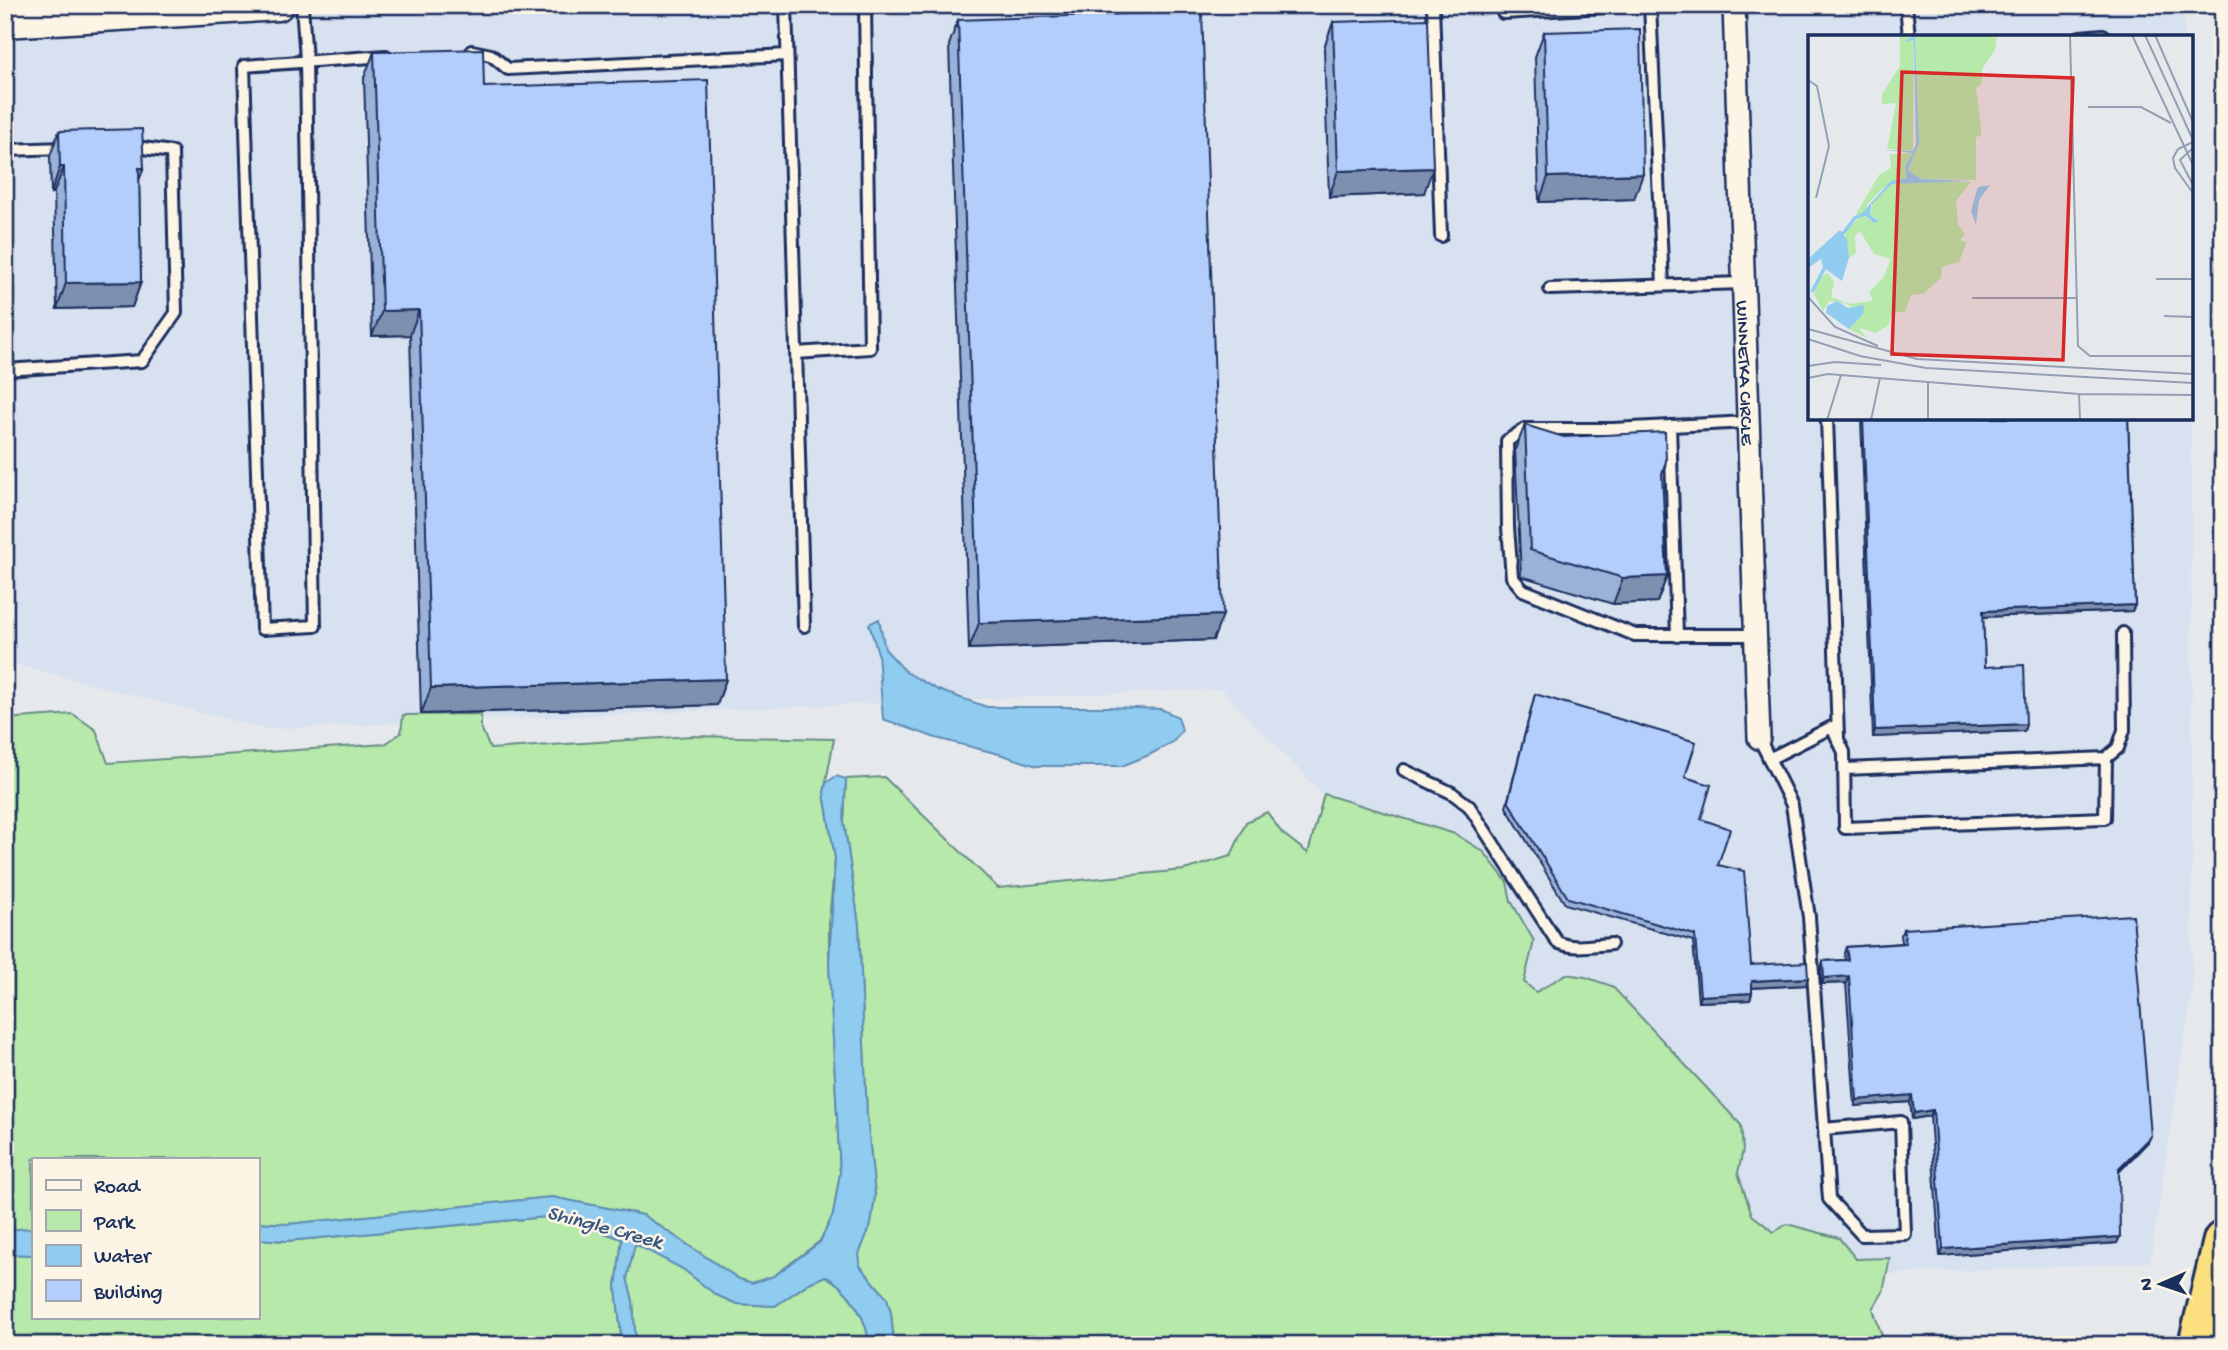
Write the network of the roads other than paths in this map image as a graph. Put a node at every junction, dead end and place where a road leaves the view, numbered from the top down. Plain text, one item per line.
1 (278, 5) edge
2 (302, 5) edge
3 (786, 5) edge
4 (864, 5) edge
5 (1433, 5) edge
6 (1503, 5) edge
7 (1637, 5) edge
8 (1650, 5) edge
9 (1734, 5) edge
10 (1906, 5) edge
11 (19, 16) edge
12 (1909, 35) edge
13 (458, 52) edge
14 (402, 55) edge
15 (787, 55) junction
16 (306, 60) junction
17 (113, 146) edge
18 (73, 147) edge
19 (5, 150) edge
20 (1441, 236) dead end
21 (1743, 283) junction
22 (1663, 285) junction
23 (1550, 289) dead end
24 (796, 353) junction
25 (5, 370) edge
26 (1827, 420) edge
27 (1748, 422) junction
28 (1670, 426) junction
29 (804, 626) dead end
30 (2123, 633) dead end
31 (1755, 635) junction
32 (1677, 636) junction
33 (1759, 738) joint
34 (1838, 740) junction
35 (2106, 758) junction
36 (1769, 759) junction
37 (1845, 769) junction
38 (1404, 770) dead end
39 (1611, 944) dead end
40 (1824, 1129) junction
41 (2223, 1241) edge
42 (2198, 1345) edge

1 - 11 street
2 - 16 lane
3 - 15 lane
4 - 24 lane
5 - 20 lane
6 - 7 lane
8 - 22 lane
9 - 21 street, WINNETKA CIRCLE
10 - 12 lane
13 - 15 lane
14 - 16 lane
15 - 24 lane
16 - 16 lane
17 - 25 lane
18 - 19 lane
21 - 22 lane
21 - 27 street, WINNETKA CIRCLE
22 - 23 lane
24 - 29 lane
26 - 34 lane
27 - 28 lane
27 - 31 street, WINNETKA CIRCLE
28 - 32 lane
28 - 32 lane
30 - 35 lane
31 - 32 lane
31 - 33 street, WINNETKA CIRCLE
33 - 36 lane
34 - 36 lane
34 - 37 lane
35 - 37 lane
35 - 37 lane
36 - 40 lane
38 - 39 lane
40 - 40 lane
41 - 42 highway

